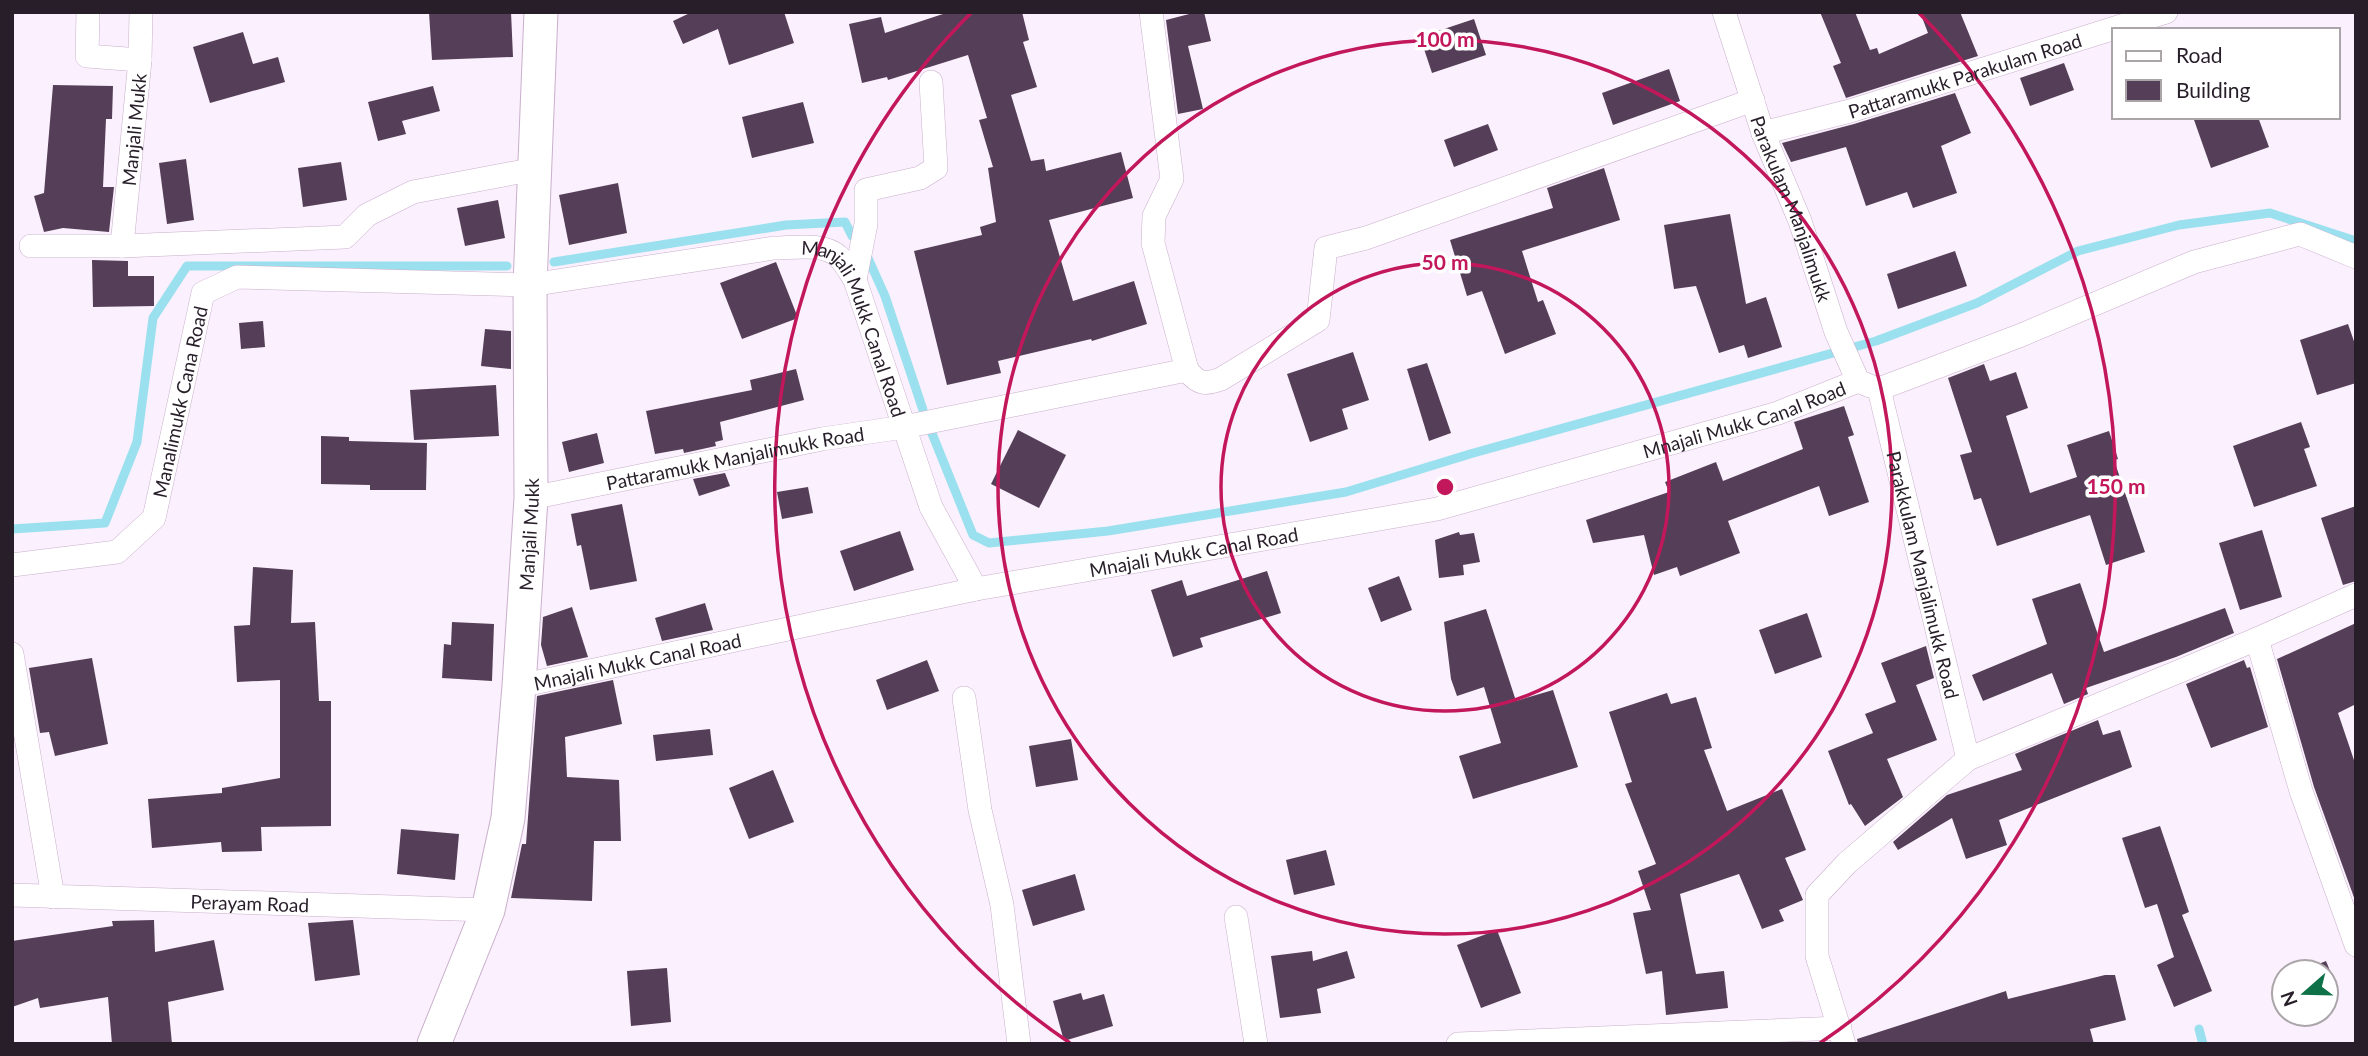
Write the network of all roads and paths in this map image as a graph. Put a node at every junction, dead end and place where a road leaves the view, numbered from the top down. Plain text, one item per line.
1 (88, 12) edge
2 (141, 12) edge
3 (541, 12) edge
4 (1151, 12) edge
5 (1724, 12) edge
6 (2166, 12) edge
7 (2115, 28) edge
8 (2112, 29) edge
9 (140, 60) junction
10 (931, 82) dead end
11 (1754, 100) junction
12 (1763, 133) junction
13 (535, 170) junction
14 (31, 246) dead end
15 (122, 246) junction
16 (2356, 257) edge
17 (855, 279) junction
18 (530, 285) junction
19 (1187, 370) junction
20 (1863, 379) junction
21 (904, 427) junction
22 (531, 498) junction
23 (12, 565) edge
24 (976, 589) junction
25 (2356, 595) edge
26 (2257, 639) junction
27 (12, 654) edge
28 (519, 686) junction
29 (964, 698) dead end
30 (1968, 759) junction
31 (12, 895) edge
32 (53, 897) junction
33 (488, 910) junction
34 (1236, 917) dead end
35 (2356, 945) edge
36 (1842, 1036) edge
37 (1525, 1042) edge
38 (435, 1044) edge
39 (1019, 1044) edge
40 (1256, 1044) edge
41 (1458, 1044) edge

1 - 9 street
2 - 9 street, Manjali Mukk
3 - 13 street, Manjali Mukk
4 - 19 street
5 - 11 street, Parakulam Manjalimukk
6 - 7 street, Pattaramukk Parakulam Road
8 - 12 street, Pattaramukk Parakulam Road
9 - 15 street, Manjali Mukk
10 - 17 street
11 - 12 street, Parakulam Manjalimukk
11 - 19 street
12 - 20 street, Parakulam Manjalimukk
13 - 15 street
13 - 18 street, Manjali Mukk
14 - 15 street
16 - 20 street, Mnajali Mukk Canal Road
17 - 18 street, Manjali Mukk Canal Road
17 - 21 street, Manjali Mukk Canal Road
18 - 22 street, Manjali Mukk
18 - 23 street, Manalimukk Cana Road
19 - 21 street, Pattaramukk Manjalimukk Road
20 - 24 street, Mnajali Mukk Canal Road
20 - 30 street, Parakkulam Manjalimukk Road
21 - 22 street, Pattaramukk Manjalimukk Road
21 - 24 street, Manjali Mukk Canal Road
22 - 28 street, Manjali Mukk
24 - 28 street, Mnajali Mukk Canal Road
25 - 26 street
26 - 30 street
26 - 35 street
27 - 32 street
28 - 33 street, Manjali Mukk
29 - 39 street
30 - 36 street
31 - 32 street, Perayam Road
32 - 33 street, Perayam Road
33 - 38 street, Manjali Mukk
34 - 40 street
36 - 37 street
37 - 41 street

